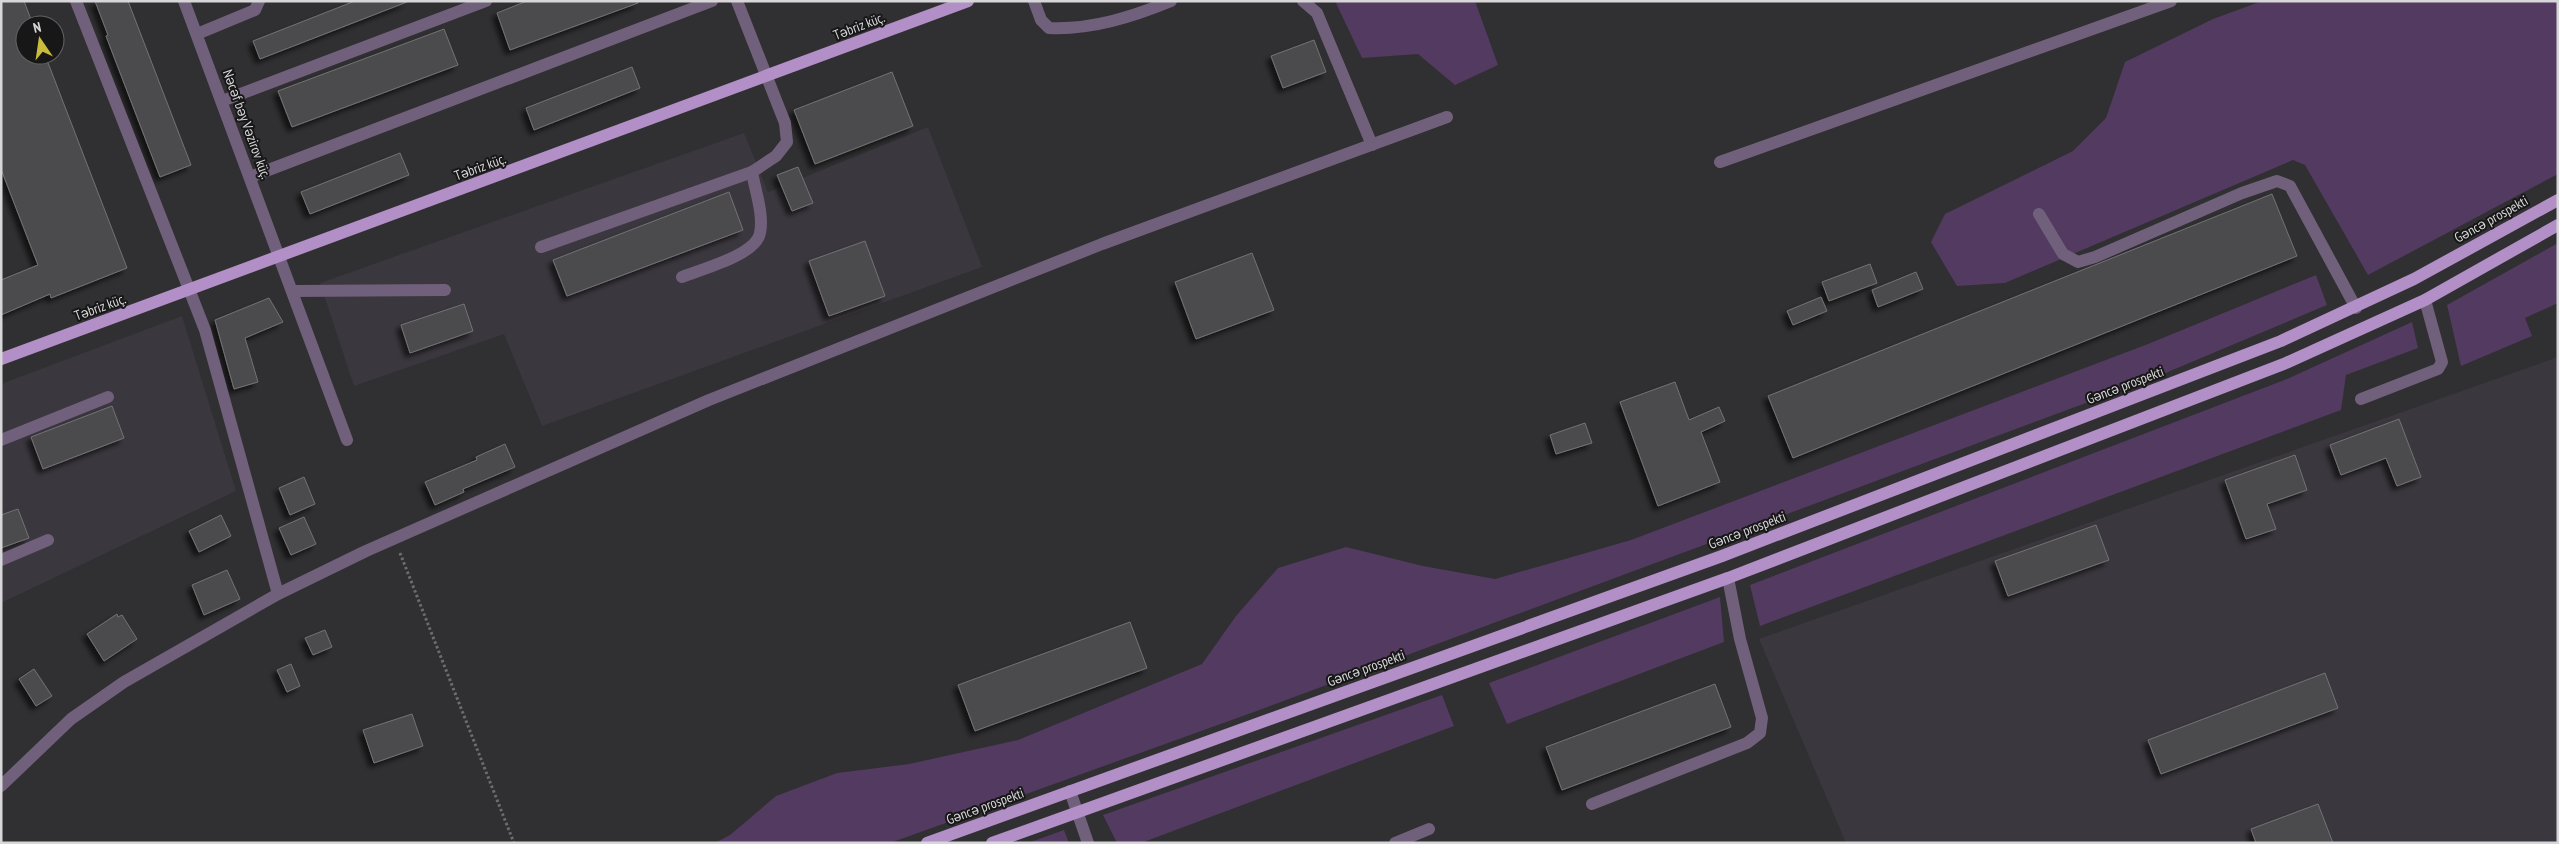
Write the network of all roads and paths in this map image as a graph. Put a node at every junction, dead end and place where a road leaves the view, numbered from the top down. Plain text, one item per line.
1 (76, 1) edge
2 (184, 1) edge
3 (259, 1) edge
4 (486, 1) edge
5 (712, 1) edge
6 (736, 1) edge
7 (968, 1) edge
8 (1034, 1) edge
9 (1171, 1) edge
10 (1303, 1) edge
11 (2171, 1) edge
12 (467, 5) edge
13 (197, 34) junction
14 (766, 77) junction
15 (222, 101) junction
16 (1447, 117) dead end
17 (1372, 144) junction
18 (1720, 162) dead end
19 (752, 172) junction
20 (250, 177) junction
21 (2558, 200) edge
22 (2038, 214) dead end
23 (2558, 225) edge
24 (541, 247) dead end
25 (280, 257) junction
26 (682, 277) dead end
27 (445, 290) dead end
28 (189, 291) junction
29 (293, 291) junction
30 (2425, 300) junction
31 (2356, 308) junction
32 (1, 359) edge
33 (108, 397) dead end
34 (2361, 399) dead end
35 (1, 440) edge
36 (347, 440) dead end
37 (394, 538) junction
38 (48, 540) dead end
39 (1, 560) edge
40 (1728, 578) junction
41 (278, 594) junction
42 (1, 786) edge
43 (1070, 791) junction
44 (1592, 804) dead end
45 (1077, 813) junction
46 (1429, 830) dead end
47 (514, 843) edge
48 (926, 843) edge
49 (992, 843) edge
50 (1088, 843) edge
51 (1395, 843) edge

1 - 28 street
2 - 13 street, Nəcəf bəy Vəzirov küç.
3 - 13 street
4 - 12 street
5 - 20 street
6 - 14 street
7 - 14 main road, Təbriz küç.
8 - 9 street
10 - 17 street
11 - 18 street
12 - 15 street
13 - 15 street, Nəcəf bəy Vəzirov küç.
14 - 19 street
14 - 25 main road, Təbriz küç.
15 - 20 street, Nəcəf bəy Vəzirov küç.
16 - 17 street
17 - 37 street
19 - 24 street
19 - 26 street
20 - 25 street, Nəcəf bəy Vəzirov küç.
21 - 31 main road, Gəncə prospekti
22 - 31 street
23 - 30 main road
25 - 28 main road, Təbriz küç.
25 - 29 street, Nəcəf bəy Vəzirov küç.
27 - 29 street
28 - 32 main road, Təbriz küç.
28 - 41 street
29 - 36 street, Nəcəf bəy Vəzirov küç.
30 - 34 street
30 - 40 main road
31 - 43 main road, Gəncə prospekti
33 - 35 street
37 - 41 street
37 - 47 path
38 - 39 street
40 - 44 street
40 - 45 main road
41 - 42 street
43 - 45 street
43 - 48 main road, Gəncə prospekti
45 - 49 main road
45 - 50 street
46 - 51 street

